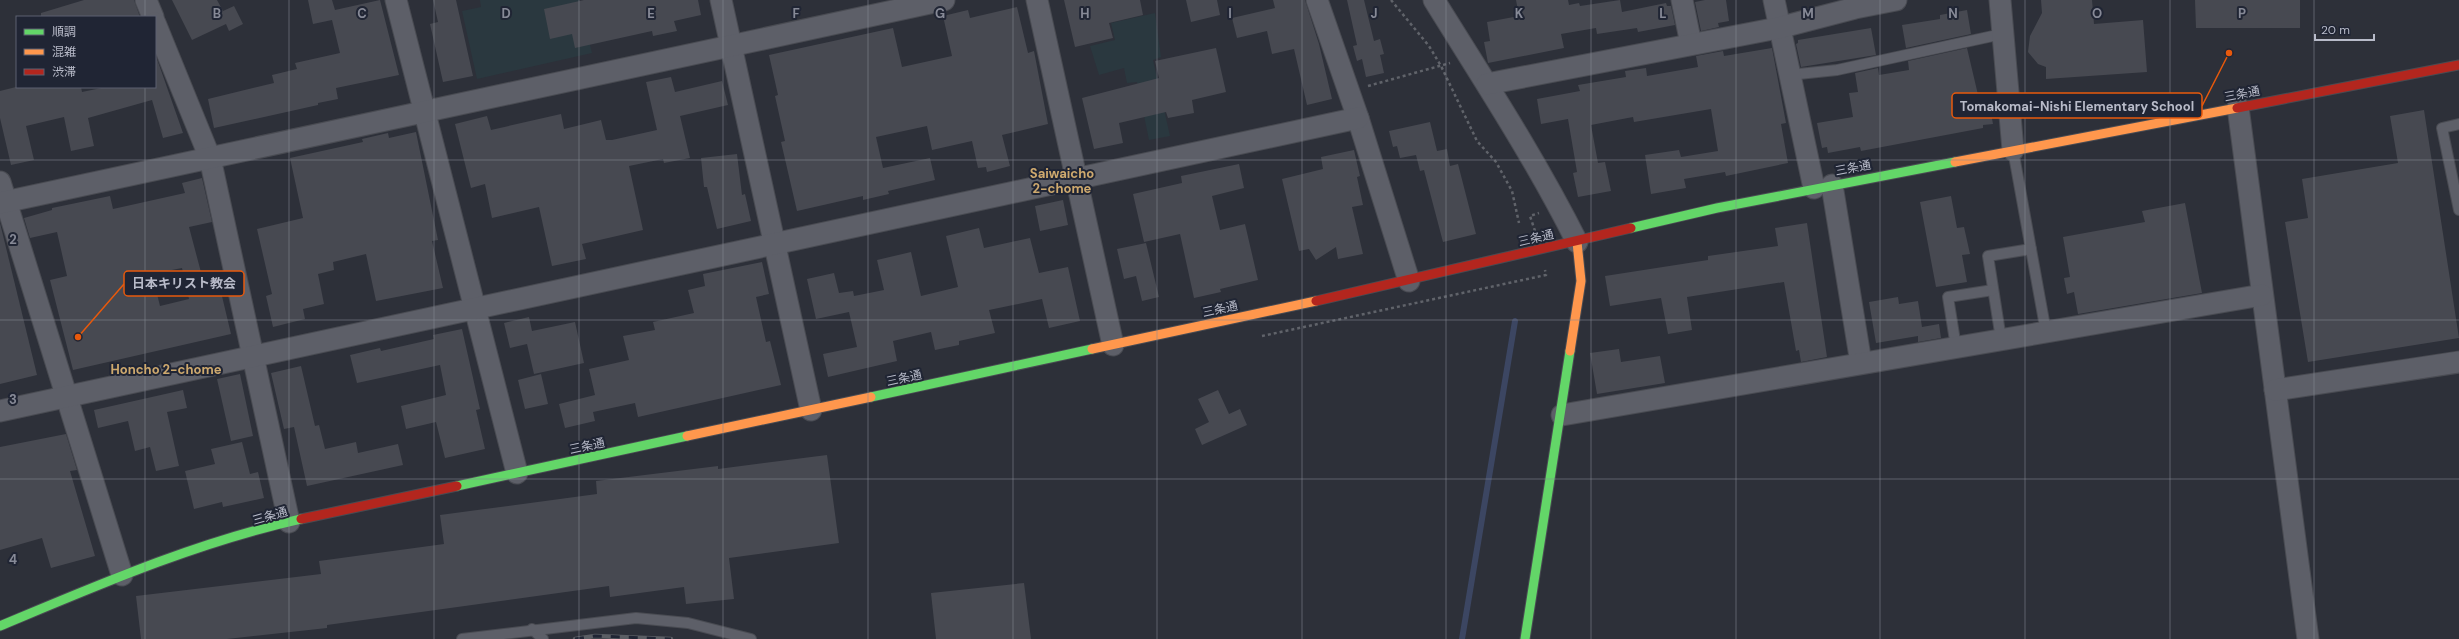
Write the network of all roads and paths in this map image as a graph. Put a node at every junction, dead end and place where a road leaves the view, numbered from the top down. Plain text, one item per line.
1 (146, 0) edge
2 (396, 0) edge
3 (722, 0) edge
4 (944, 0) edge
5 (1037, 0) edge
6 (1317, 0) edge
7 (1391, 0) edge
8 (1434, 0) edge
9 (1682, 0) edge
10 (1774, 0) edge
11 (1896, 0) edge
12 (2000, 0) edge
13 (1854, 4) edge
14 (152, 16) edge
15 (156, 25) edge
16 (1778, 28) junction
17 (2002, 34) junction
18 (1691, 44) junction
19 (732, 46) junction
20 (1470, 57) junction
21 (2459, 65) edge
22 (1441, 66) junction
23 (1789, 75) junction
24 (1487, 84) junction
25 (1349, 92) junction
26 (2238, 107) junction
27 (425, 112) junction
28 (1358, 118) junction
29 (2459, 124) edge
30 (2013, 150) junction
31 (210, 158) junction
32 (1076, 179) junction
33 (1823, 186) junction
34 (2, 196) edge
35 (2459, 210) edge
36 (1519, 223) dead end
37 (1577, 242) junction
38 (775, 244) junction
39 (2031, 249) junction
40 (1546, 275) dead end
41 (1409, 281) junction
42 (1993, 290) junction
43 (2262, 295) junction
44 (475, 308) junction
45 (2046, 332) junction
46 (1257, 337) dead end
47 (2000, 339) junction
48 (1113, 345) junction
49 (1956, 347) junction
50 (253, 356) junction
51 (2459, 362) edge
52 (1861, 363) junction
53 (2275, 390) junction
54 (66, 396) junction
55 (811, 410) junction
56 (0, 411) edge
57 (1562, 415) junction
58 (517, 473) junction
59 (289, 522) junction
60 (122, 575) junction
61 (0, 626) edge
62 (532, 629) junction
63 (462, 639) edge
64 (543, 639) edge
65 (751, 639) edge
66 (1525, 639) edge
67 (2308, 639) edge

1 - 14 street
2 - 27 street
3 - 19 street
4 - 19 street
5 - 32 street
6 - 25 street
7 - 22 path
8 - 20 street
9 - 18 street
10 - 16 street
11 - 13 street
12 - 17 street
13 - 16 street
15 - 31 street
16 - 18 street
16 - 23 street
17 - 23 lane
17 - 30 street
18 - 24 street
19 - 27 street
19 - 38 street
20 - 22 path
20 - 24 street
21 - 26 street, 三条通
22 - 25 path
22 - 36 path
23 - 33 street
24 - 37 street
25 - 28 street
26 - 30 street, 三条通
26 - 43 street
27 - 31 street
27 - 44 street
28 - 32 street
28 - 41 street
29 - 35 lane
30 - 33 street, 三条通
30 - 39 lane
31 - 34 street
31 - 50 street
32 - 38 street
32 - 48 street
33 - 37 street, 三条通
33 - 52 street
34 - 54 street
37 - 41 street, 三条通
37 - 57 street
38 - 44 street
38 - 55 street
39 - 42 lane
39 - 45 lane
40 - 46 path
41 - 48 street, 三条通
42 - 47 lane
42 - 49 lane
43 - 45 street
43 - 53 street
44 - 50 street
44 - 58 street
45 - 47 street
47 - 49 street
48 - 55 street, 三条通
49 - 52 street
50 - 54 street
50 - 59 street
51 - 53 street
52 - 57 street
53 - 67 street
54 - 56 street
54 - 60 street
55 - 58 street, 三条通
57 - 66 street
58 - 59 street, 三条通
59 - 60 street, 三条通
60 - 61 street, 三条通
62 - 63 lane
62 - 64 lane
62 - 65 lane

